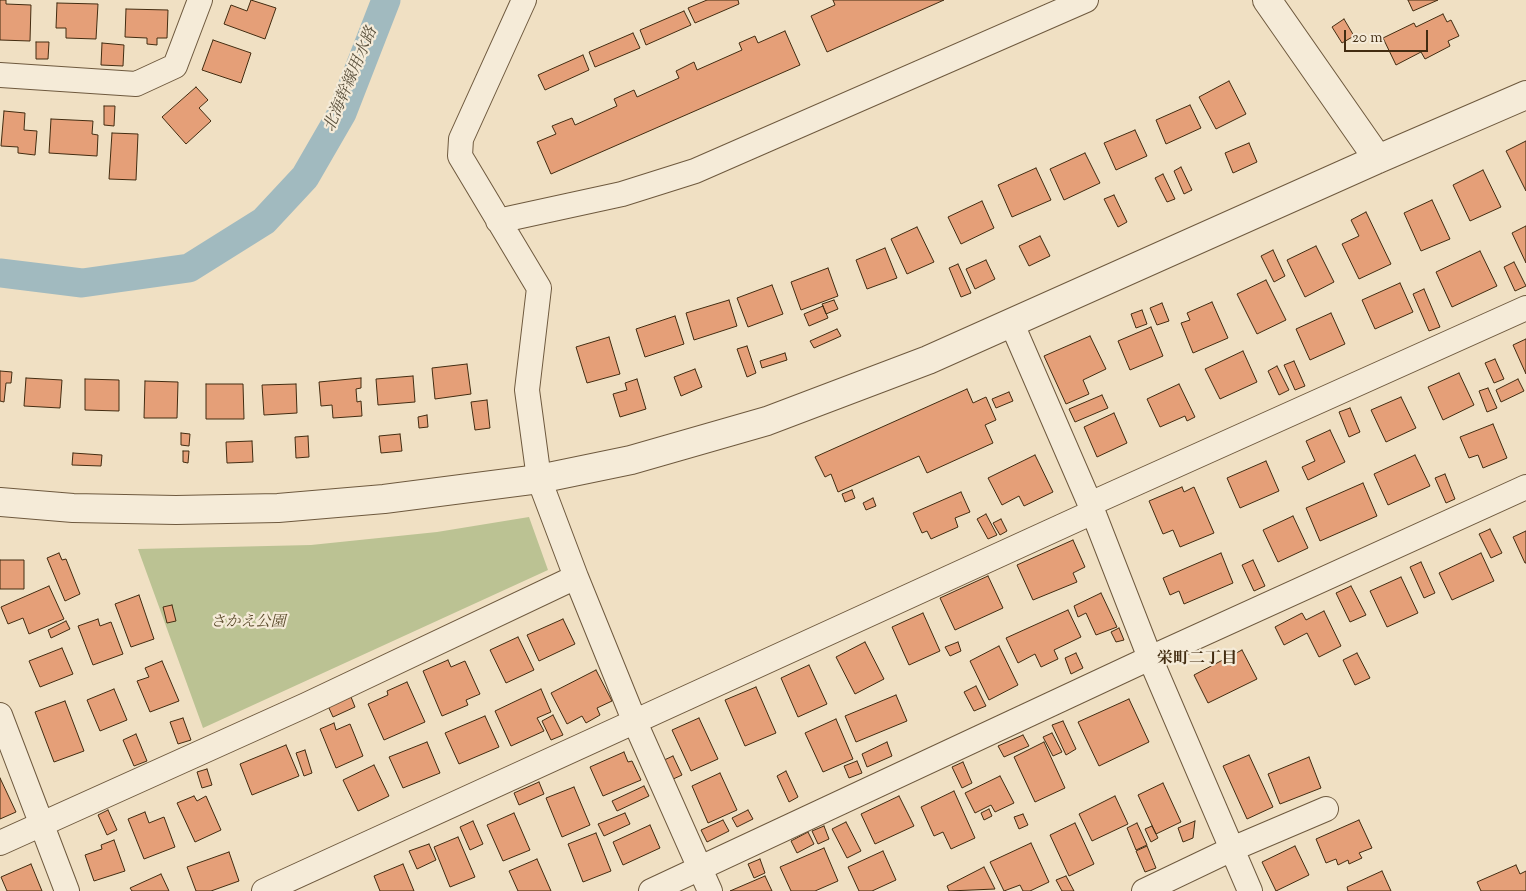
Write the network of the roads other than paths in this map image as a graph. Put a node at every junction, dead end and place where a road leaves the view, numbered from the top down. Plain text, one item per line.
1 (200, 0) edge
2 (524, 0) edge
3 (1086, 0) edge
4 (1268, 0) edge
5 (0, 75) edge
6 (1526, 95) edge
7 (1378, 159) junction
8 (498, 221) junction
9 (1526, 308) edge
10 (1012, 324) junction
11 (538, 479) junction
12 (1526, 487) edge
13 (0, 502) edge
14 (1091, 508) junction
15 (576, 577) junction
16 (1150, 658) junction
17 (0, 715) edge
18 (634, 720) junction
19 (1326, 809) dead end
20 (41, 824) junction
21 (0, 843) edge
22 (1232, 849) junction
23 (699, 869) junction
24 (67, 891) edge
25 (264, 891) edge
26 (651, 891) edge
27 (710, 891) edge
28 (1144, 891) edge
29 (1250, 891) edge

1 - 5 street
2 - 8 street
3 - 8 street
4 - 7 street
6 - 7 street
7 - 10 street
8 - 11 street
9 - 14 street
10 - 11 street
10 - 14 street
11 - 13 street
11 - 15 street
12 - 16 street
14 - 16 street
14 - 18 street
15 - 18 street
15 - 20 street
16 - 22 street
16 - 23 street
17 - 20 street
18 - 23 street
18 - 25 street
19 - 22 street
20 - 21 street
20 - 24 street
22 - 28 street
22 - 29 street
23 - 26 street
23 - 27 street

